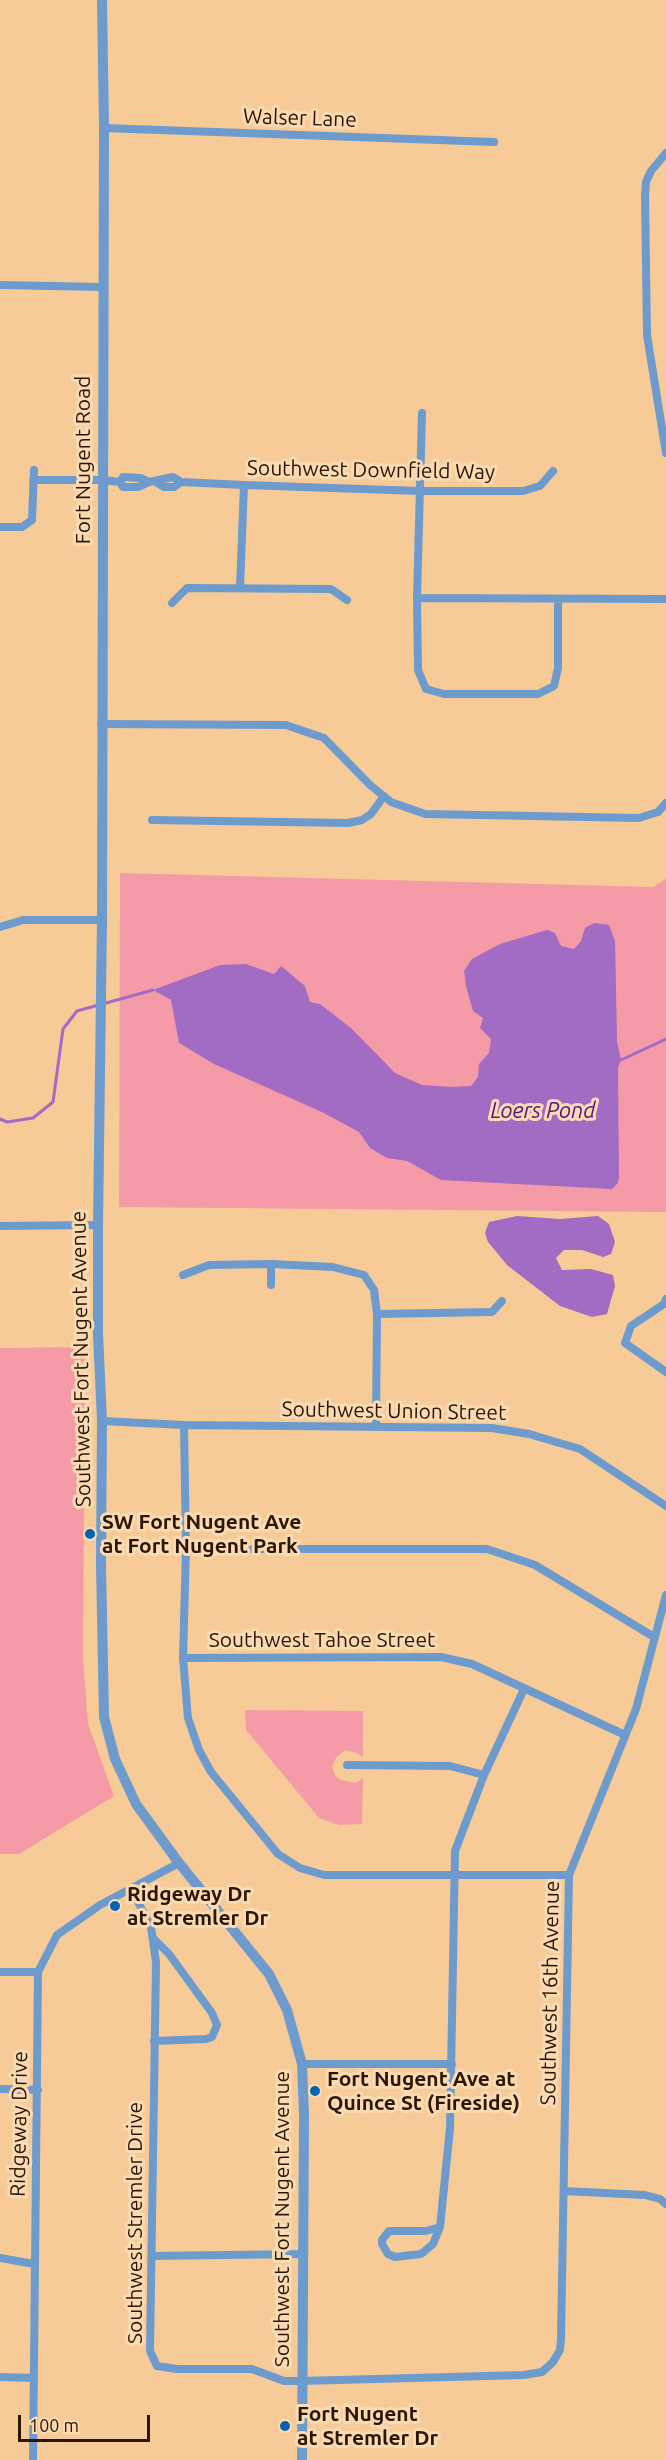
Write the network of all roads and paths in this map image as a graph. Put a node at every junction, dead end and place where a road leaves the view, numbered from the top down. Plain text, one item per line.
1 (102, 0) edge
2 (104, 128) junction
3 (494, 141) dead end
4 (666, 153) edge
5 (0, 285) edge
6 (102, 287) junction
7 (422, 413) dead end
8 (666, 453) edge
9 (34, 470) dead end
10 (553, 471) dead end
11 (33, 480) junction
12 (103, 480) junction
13 (244, 485) junction
14 (420, 491) junction
15 (0, 527) edge
16 (240, 588) junction
17 (417, 598) junction
18 (558, 599) junction
19 (666, 599) edge
20 (347, 600) dead end
21 (172, 603) dead end
22 (101, 724) junction
23 (384, 796) junction
24 (666, 803) edge
25 (152, 820) dead end
26 (102, 920) junction
27 (0, 927) edge
28 (98, 1225) junction
29 (0, 1226) edge
30 (271, 1264) junction
31 (183, 1275) dead end
32 (271, 1285) dead end
33 (666, 1299) edge
34 (502, 1301) dead end
35 (377, 1314) junction
36 (666, 1372) edge
37 (102, 1421) junction
38 (184, 1425) junction
39 (376, 1425) junction
40 (666, 1506) edge
41 (186, 1549) junction
42 (666, 1595) edge
43 (654, 1637) junction
44 (183, 1658) junction
45 (524, 1689) junction
46 (625, 1735) junction
47 (347, 1765) dead end
48 (484, 1775) junction
49 (179, 1863) junction
50 (455, 1874) junction
51 (569, 1875) junction
52 (131, 1888) junction
53 (154, 1939) junction
54 (0, 1972) edge
55 (38, 1972) junction
56 (154, 2041) junction
57 (302, 2064) junction
58 (452, 2064) junction
59 (0, 2089) edge
60 (38, 2090) junction
61 (564, 2192) junction
62 (666, 2204) edge
63 (440, 2227) junction
64 (302, 2254) junction
65 (153, 2256) junction
66 (0, 2258) edge
67 (34, 2264) junction
68 (0, 2377) edge
69 (34, 2378) junction
70 (302, 2381) junction
71 (33, 2460) edge
72 (302, 2460) edge

1 - 2 street, Fort Nugent Road
2 - 3 street, Walser Lane
2 - 6 street, Fort Nugent Road
4 - 8 street
5 - 6 street
6 - 12 street, Fort Nugent Road
7 - 14 street
9 - 11 street
10 - 14 street, Southwest Downfield Way
11 - 12 street, Southwest Downfield Way
11 - 15 street
12 - 13 street, Southwest Downfield Way
12 - 22 street, Fort Nugent Road
13 - 14 street, Southwest Downfield Way
13 - 16 street
14 - 17 street
16 - 20 street
16 - 21 street
17 - 18 street
17 - 18 street
18 - 19 street
22 - 23 street
22 - 26 street, Fort Nugent Road
23 - 24 street
23 - 25 street
26 - 27 street
26 - 28 street, Southwest Fort Nugent Avenue
28 - 29 street
28 - 37 street, Southwest Fort Nugent Avenue
30 - 31 street
30 - 32 street
30 - 35 street
33 - 36 street
34 - 35 street
35 - 39 street
37 - 38 street, Southwest Union Street
37 - 49 street, Southwest Fort Nugent Avenue
38 - 39 street, Southwest Union Street
38 - 41 street
39 - 40 street, Southwest Union Street
41 - 43 street
41 - 44 street
42 - 43 street, Southwest 16th Avenue
43 - 46 street, Southwest 16th Avenue
44 - 45 street, Southwest Tahoe Street
44 - 50 street
45 - 46 street, Southwest Tahoe Street
45 - 48 street
46 - 51 street, Southwest 16th Avenue
47 - 48 street
48 - 50 street
49 - 52 street, Ridgeway Drive
49 - 57 street, Southwest Fort Nugent Avenue
50 - 51 street
50 - 58 street
51 - 61 street, Southwest 16th Avenue
52 - 53 street, Southwest Stremler Drive
52 - 55 street, Ridgeway Drive
53 - 56 street, Southwest Stremler Drive
53 - 56 street, Southwest Stremler Drive
54 - 55 street
55 - 60 street, Ridgeway Drive
56 - 65 street, Southwest Stremler Drive
57 - 58 street
57 - 64 street, Southwest Fort Nugent Avenue
58 - 63 street
59 - 60 street
60 - 67 street, Ridgeway Drive
61 - 62 street
61 - 70 street, Southwest 16th Avenue
63 - 63 street
64 - 65 street
64 - 70 street, Southwest Fort Nugent Avenue
65 - 70 street, Southwest Stremler Drive
66 - 67 street
67 - 69 street, Ridgeway Drive
68 - 69 street
69 - 71 street, Ridgeway Drive
70 - 72 street, Southwest Fort Nugent Avenue

